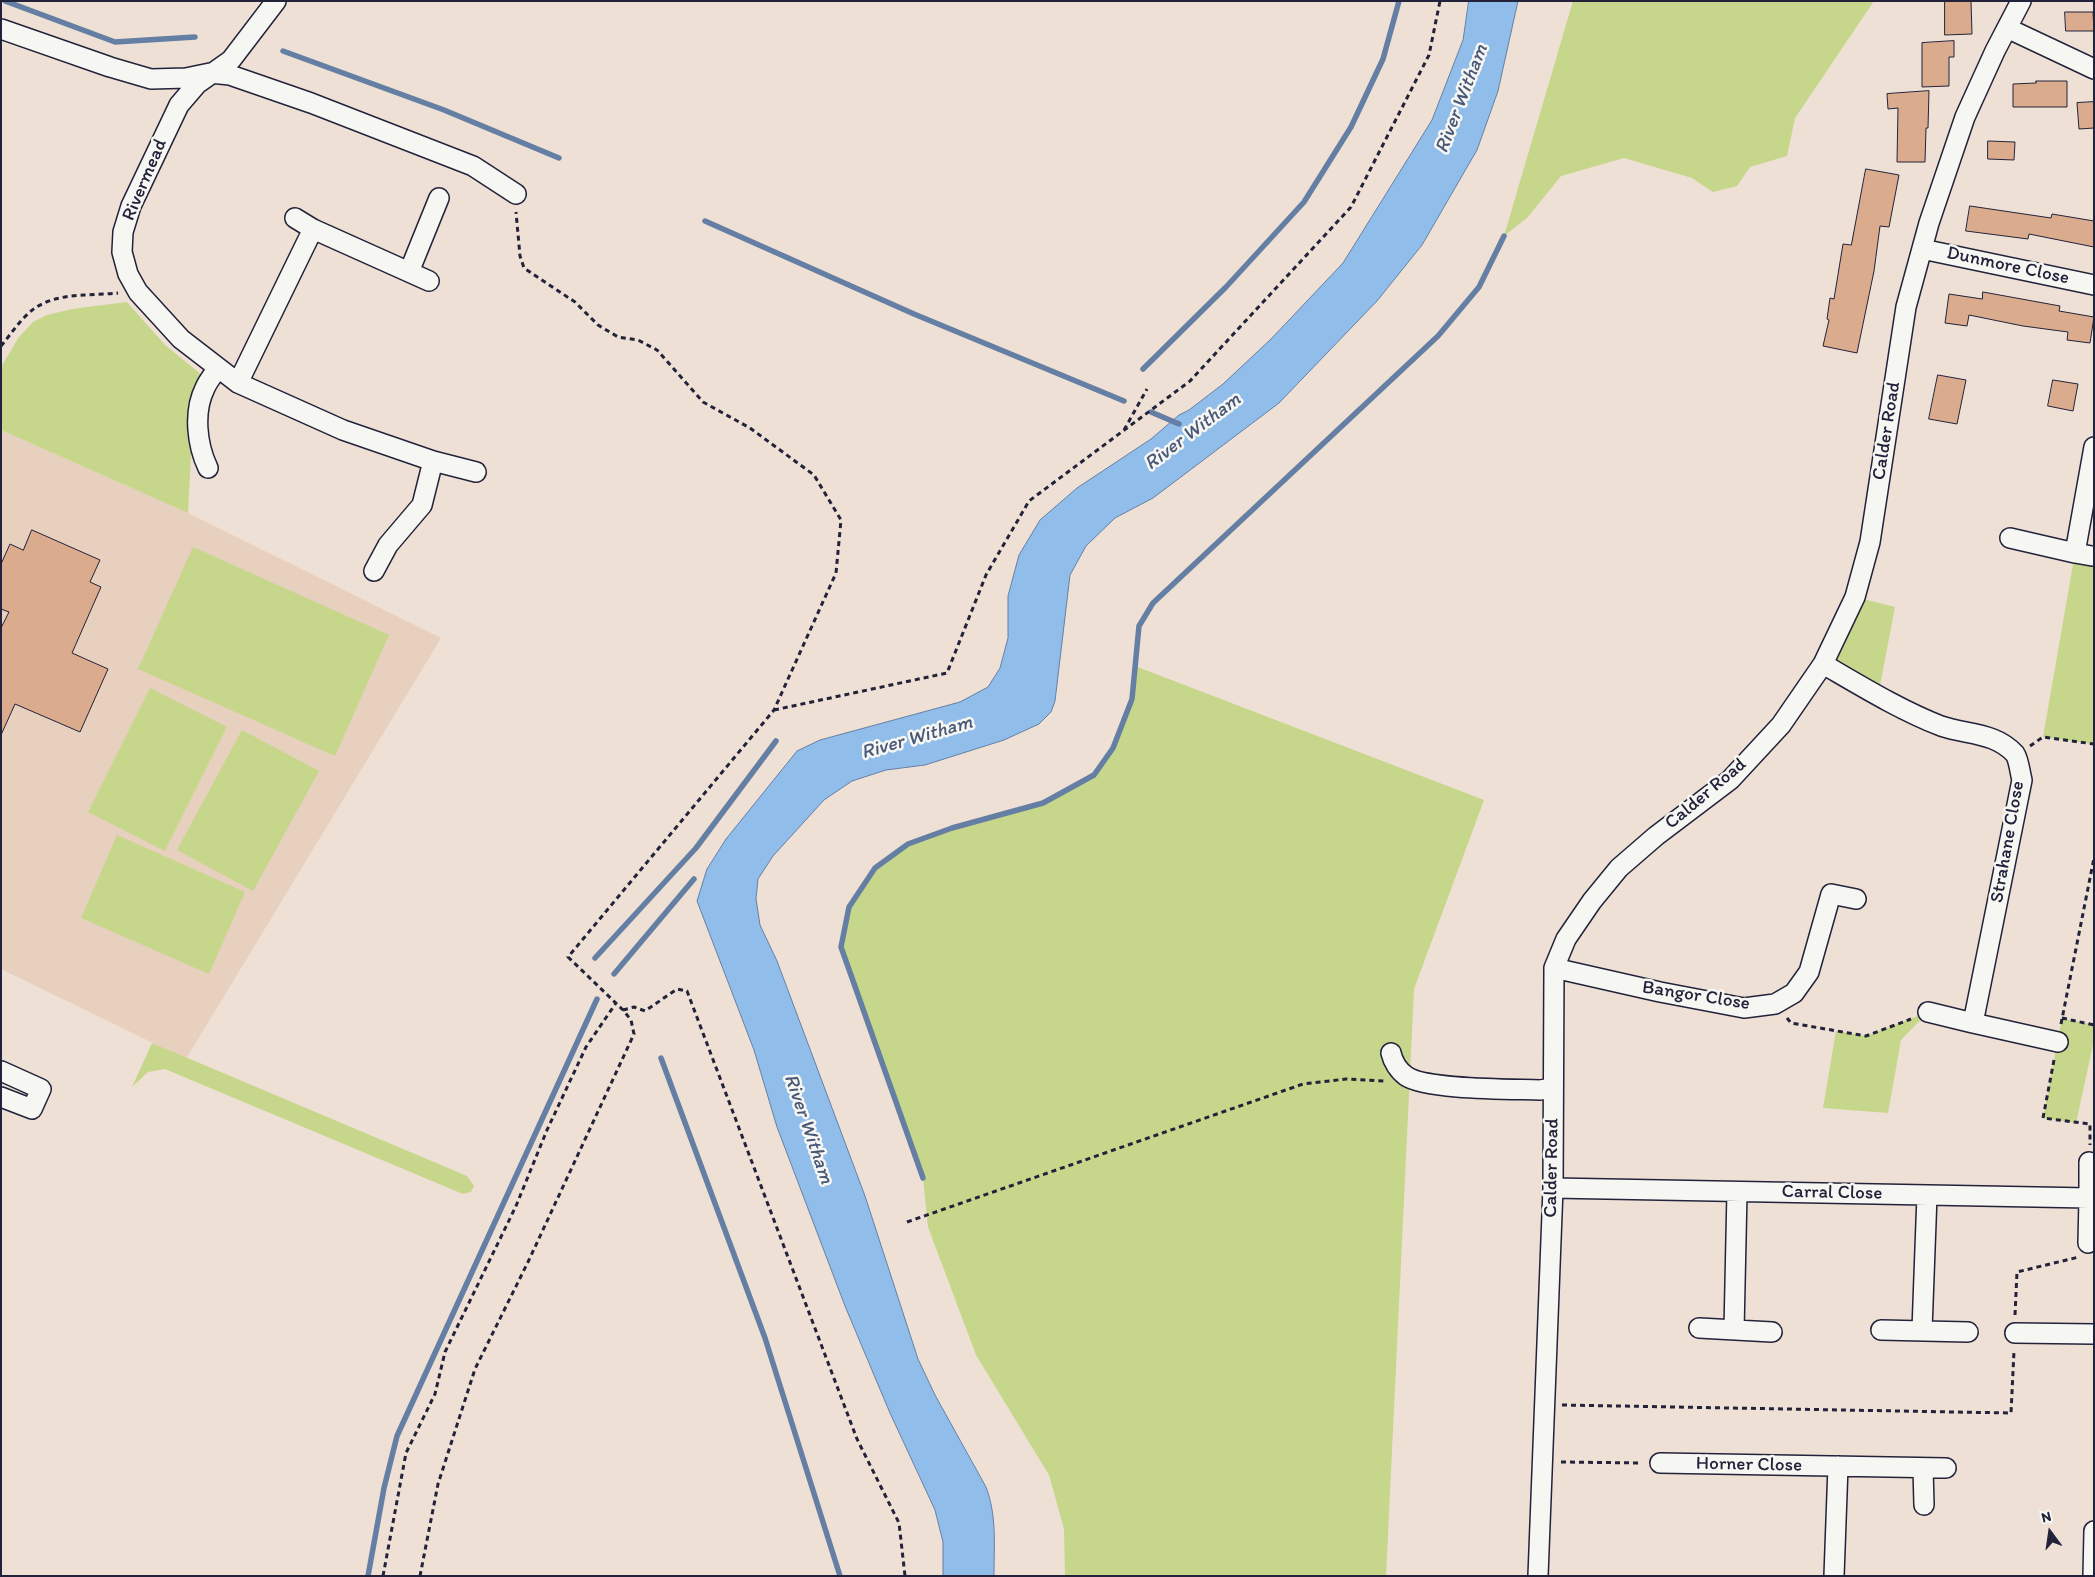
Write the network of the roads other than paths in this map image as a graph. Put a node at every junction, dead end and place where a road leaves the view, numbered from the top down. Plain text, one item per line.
1 (276, 1) edge
2 (2021, 1) edge
3 (2007, 28) junction
4 (1, 29) edge
5 (2094, 69) edge
6 (210, 73) junction
7 (516, 194) road end
8 (439, 198) dead end
9 (295, 218) dead end
10 (312, 229) junction
11 (1922, 249) junction
12 (409, 272) junction
13 (429, 281) dead end
14 (2094, 284) edge
15 (218, 368) junction
16 (238, 383) junction
17 (2094, 447) edge
18 (433, 461) junction
19 (208, 468) dead end
20 (476, 472) dead end
21 (2010, 538) dead end
22 (374, 571) dead end
23 (1823, 664) junction
24 (1856, 899) dead end
25 (1554, 968) junction
26 (1928, 1012) road end
27 (1973, 1023) junction
28 (2058, 1042) road end
29 (1391, 1053) dead end
30 (2, 1073) edge
31 (1553, 1088) junction
32 (1, 1097) edge
33 (2090, 1162) road end
34 (1553, 1188) junction
35 (1737, 1192) junction
36 (1927, 1195) junction
37 (2089, 1198) junction
38 (2086, 1250) road end
39 (1699, 1328) dead end
40 (1734, 1330) junction
41 (1881, 1330) dead end
42 (1922, 1330) junction
43 (1772, 1332) dead end
44 (1968, 1332) dead end
45 (2015, 1333) road end
46 (2094, 1334) edge
47 (1660, 1463) road end
48 (1838, 1466) junction
49 (1923, 1468) junction
50 (1946, 1468) dead end
51 (1924, 1505) dead end
52 (2094, 1531) edge
53 (1538, 1576) edge
54 (1834, 1576) edge
55 (2092, 1576) edge

1 - 6 street, Rivermead
2 - 3 street, Calder Road
3 - 5 street
3 - 11 street, Calder Road
4 - 6 street
6 - 7 street
6 - 15 street, Rivermead
8 - 12 street
9 - 10 street
10 - 12 street
10 - 16 street
11 - 14 street, Dunmore Close
11 - 23 street, Calder Road
12 - 13 street
15 - 16 street, Rivermead
15 - 19 street
16 - 18 street, Rivermead
17 - 21 street
18 - 20 street, Rivermead
18 - 22 street
23 - 25 street, Calder Road
23 - 27 street, Strahane Close
24 - 25 street, Bangor Close
25 - 31 street, Calder Road
26 - 27 street
27 - 28 street
29 - 31 street
30 - 32 street
31 - 34 street, Calder Road
33 - 37 street
34 - 35 street, Carral Close
34 - 53 street, Calder Road
35 - 36 street, Carral Close
35 - 40 street
36 - 37 street, Carral Close
36 - 42 street
37 - 38 street
39 - 40 street
40 - 43 street
41 - 42 street
42 - 44 street
45 - 46 street
47 - 48 street, Horner Close
48 - 49 street, Horner Close
48 - 54 street
49 - 50 street, Horner Close
49 - 51 street
52 - 55 street

